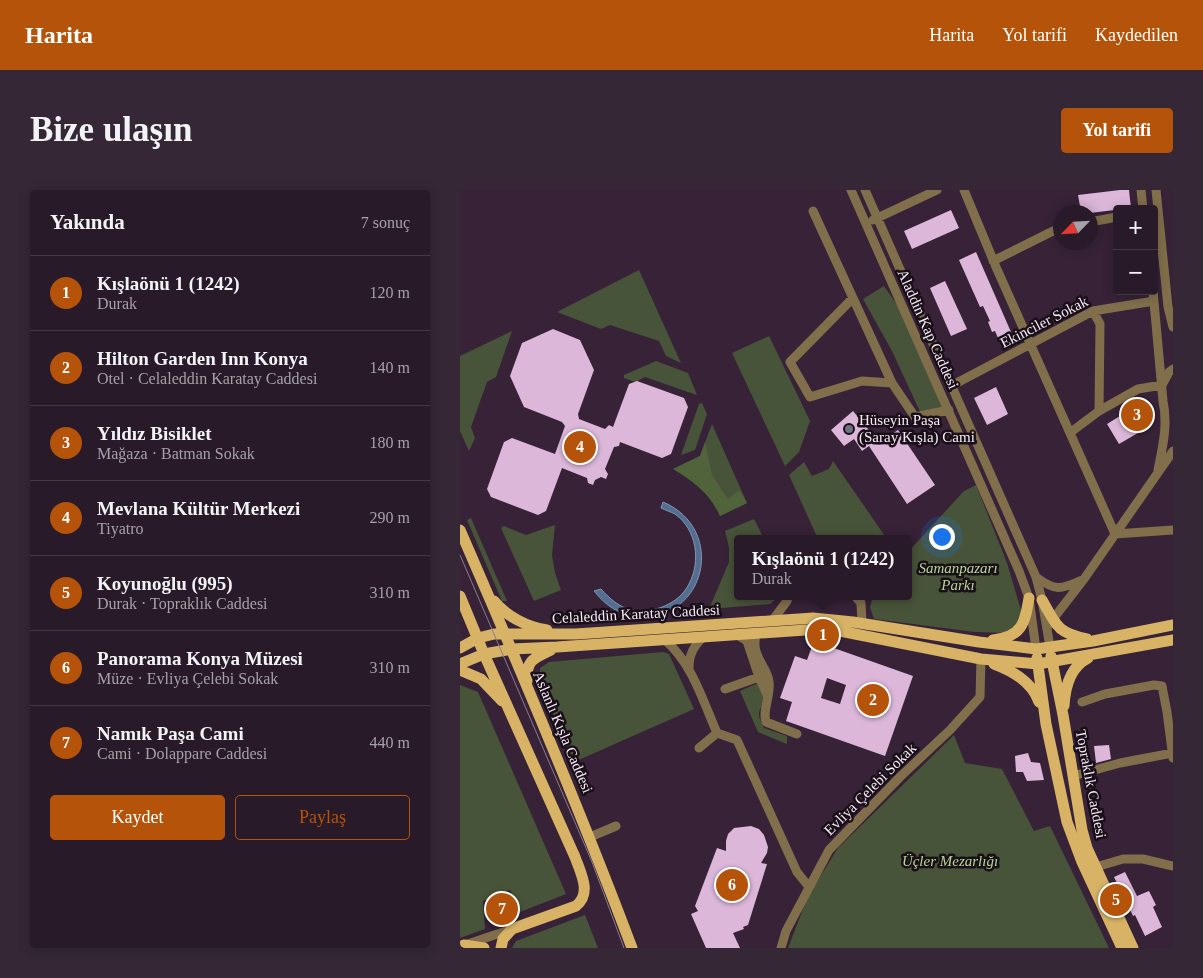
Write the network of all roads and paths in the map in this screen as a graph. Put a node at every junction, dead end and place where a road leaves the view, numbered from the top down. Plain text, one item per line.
1 (851, 190) edge
2 (865, 190) edge
3 (937, 190) edge
4 (964, 190) edge
5 (1141, 190) edge
6 (1156, 190) edge
7 (1143, 205) edge
8 (813, 210) dead end
9 (878, 218) junction
10 (1113, 218) edge
11 (1098, 221) edge
12 (865, 222) junction
13 (1053, 231) edge
14 (993, 261) junction
15 (1153, 295) edge
16 (853, 298) junction
17 (1154, 301) junction
18 (1093, 311) junction
19 (1173, 326) edge
20 (1030, 344) junction
21 (1173, 369) edge
22 (892, 383) junction
23 (1162, 385) junction
24 (951, 386) junction
25 (949, 410) junction
26 (1099, 411) junction
27 (1170, 420) edge
28 (1071, 432) junction
29 (1173, 451) edge
30 (1173, 464) edge
31 (1158, 472) junction
32 (460, 530) edge
33 (1173, 530) edge
34 (1115, 534) junction
35 (1036, 577) junction
36 (1084, 579) junction
37 (487, 591) junction
38 (460, 596) edge
39 (1029, 598) junction
40 (787, 600) edge
41 (858, 600) edge
42 (1042, 600) junction
43 (1053, 619) junction
44 (772, 621) junction
45 (862, 623) junction
46 (1173, 625) edge
47 (1048, 632) junction
48 (756, 633) junction
49 (576, 634) junction
50 (737, 634) junction
51 (506, 635) junction
52 (703, 637) junction
53 (478, 638) junction
54 (665, 640) junction
55 (1173, 640) edge
56 (1093, 641) junction
57 (979, 642) junction
58 (557, 647) junction
59 (460, 648) edge
60 (1050, 648) junction
61 (512, 649) junction
62 (1036, 649) junction
63 (484, 654) junction
64 (1095, 655) junction
65 (981, 659) junction
66 (1051, 663) junction
67 (460, 664) edge
68 (1038, 664) junction
69 (460, 670) edge
70 (690, 671) junction
71 (759, 678) junction
72 (527, 685) junction
73 (725, 689) dead end
74 (769, 700) junction
75 (1082, 702) dead end
76 (510, 709) junction
77 (1063, 715) junction
78 (1046, 724) junction
79 (717, 734) junction
80 (796, 734) dead end
81 (699, 748) dead end
82 (1173, 754) edge
83 (1173, 758) edge
84 (1073, 776) junction
85 (616, 826) dead end
86 (590, 837) junction
87 (1173, 866) edge
88 (1096, 867) junction
89 (809, 888) junction
90 (512, 929) junction
91 (462, 946) edge
92 (484, 948) edge
93 (501, 948) edge
94 (632, 948) edge
95 (781, 948) edge
96 (1122, 948) edge
97 (1133, 948) edge

1 - 12 street, Aladdin Kap Caddesi
2 - 9 street, Aladdin Kap Caddesi
3 - 9 street
4 - 14 street
5 - 7 street
6 - 19 street
8 - 16 street
9 - 12 street
9 - 24 street, Aladdin Kap Caddesi
10 - 11 street
12 - 25 street, Aladdin Kap Caddesi
13 - 14 street
14 - 20 street
15 - 17 street
16 - 22 street
16 - 22 street
17 - 18 street, Ekinciler Sokak
17 - 23 street
18 - 20 street, Ekinciler Sokak
18 - 26 street
20 - 24 street, Ekinciler Sokak
20 - 28 street
21 - 23 street
22 - 25 street
23 - 26 street
23 - 27 street
24 - 35 street, Aladdin Kap Caddesi
25 - 39 street, Aladdin Kap Caddesi
26 - 28 street
27 - 31 street
28 - 34 street
29 - 31 street
30 - 31 street
31 - 34 street
32 - 37 main road, Aslanlı Kışla Caddesi
33 - 34 street
34 - 36 street
35 - 36 street
35 - 42 street, Aladdin Kap Caddesi
36 - 43 street
37 - 49 main road
37 - 51 main road, Aslanlı Kışla Caddesi
38 - 53 main road
39 - 57 main road
39 - 62 street, Aladdin Kap Caddesi
40 - 44 street
41 - 45 street
42 - 43 main road
42 - 47 street, Aladdin Kap Caddesi
43 - 47 street
43 - 56 main road
44 - 45 main road, Celaleddin Karatay Caddesi
44 - 49 main road, Celaleddin Karatay Caddesi
45 - 57 main road, Celaleddin Karatay Caddesi
46 - 56 main road
47 - 60 street, Aladdin Kap Caddesi
48 - 50 main road, Celaleddin Karatay Caddesi
48 - 65 main road, Celaleddin Karatay Caddesi
48 - 74 street
49 - 51 main road, Celaleddin Karatay Caddesi
50 - 52 main road, Celaleddin Karatay Caddesi
50 - 71 street
51 - 53 main road, Celaleddin Karatay Caddesi
51 - 61 main road, Aslanlı Kışla Caddesi
52 - 54 main road, Celaleddin Karatay Caddesi
52 - 70 street
53 - 59 main road
53 - 63 main road
54 - 58 main road, Celaleddin Karatay Caddesi
54 - 70 street
55 - 64 main road
56 - 60 main road
57 - 62 main road, Celaleddin Karatay Caddesi
58 - 61 main road, Celaleddin Karatay Caddesi
58 - 72 main road
60 - 62 main road, Celaleddin Karatay Caddesi
60 - 66 main road, Topraklık Caddesi
61 - 63 main road, Celaleddin Karatay Caddesi
61 - 72 main road, Aslanlı Kışla Caddesi
62 - 68 main road, Topraklık Caddesi
63 - 67 main road, Celaleddin Karatay Caddesi
63 - 76 main road
64 - 66 main road
64 - 77 main road
65 - 68 main road, Celaleddin Karatay Caddesi
65 - 78 main road
65 - 89 street, Evliya Çelebi Sokak
66 - 68 main road, Celaleddin Karatay Caddesi
66 - 77 main road, Topraklık Caddesi
68 - 78 main road, Topraklık Caddesi
69 - 76 main road
70 - 79 street
71 - 73 street
71 - 74 street
72 - 86 main road, Aslanlı Kışla Caddesi
74 - 80 street
75 - 82 street
76 - 90 main road
77 - 84 main road, Topraklık Caddesi
78 - 96 main road, Topraklık Caddesi
79 - 81 street
79 - 89 street
82 - 83 street
82 - 84 street
84 - 88 main road, Topraklık Caddesi
85 - 86 street
86 - 94 main road, Aslanlı Kışla Caddesi
87 - 88 street
88 - 97 main road, Topraklık Caddesi
89 - 95 street, Evliya Çelebi Sokak
90 - 91 street
90 - 93 main road
91 - 92 main road

